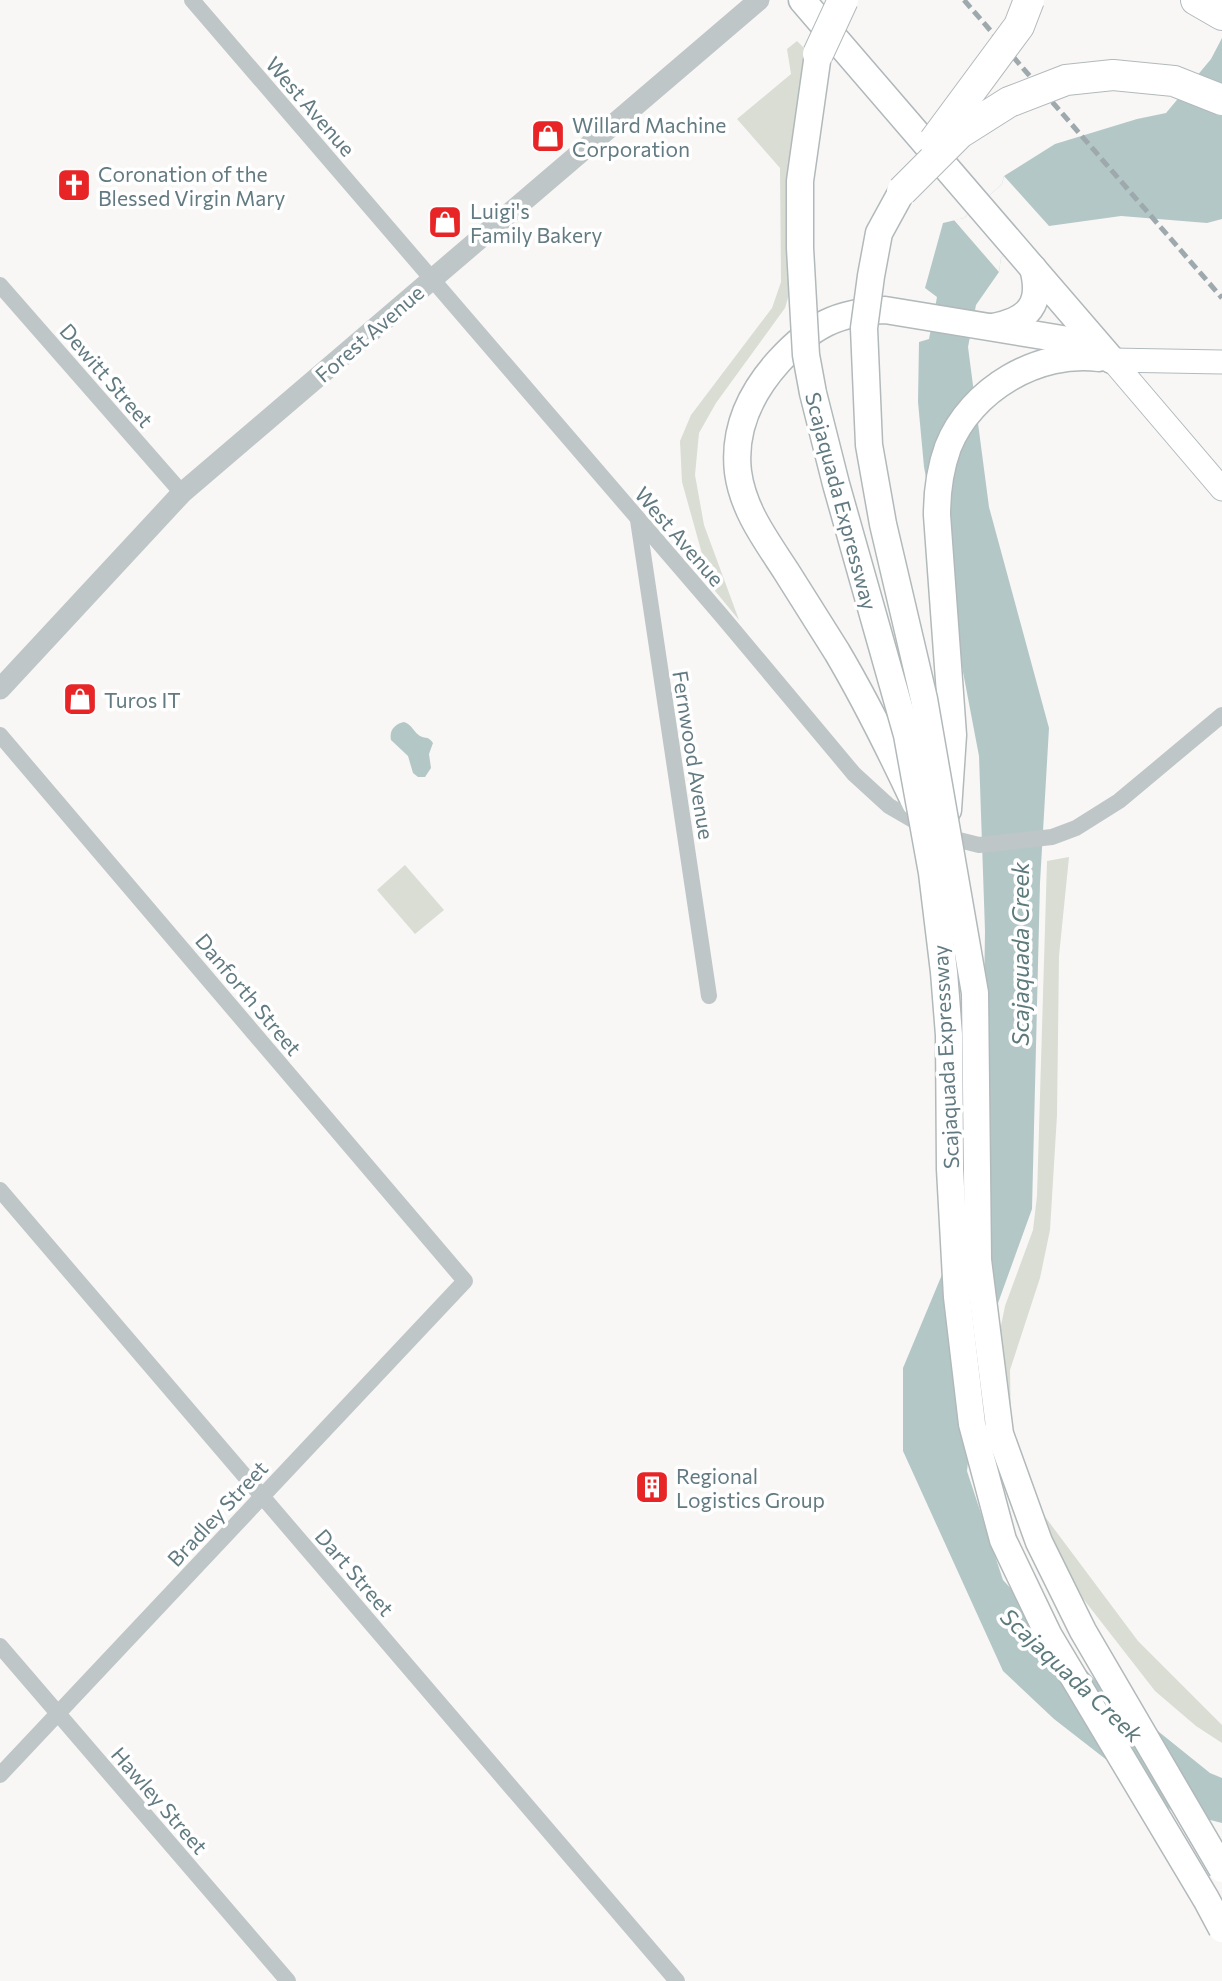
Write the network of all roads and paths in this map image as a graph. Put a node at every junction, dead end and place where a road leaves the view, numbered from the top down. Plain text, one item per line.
1 (192, 0) edge
2 (759, 0) edge
3 (802, 0) edge
4 (830, 0) edge
5 (843, 0) edge
6 (1029, 0) edge
7 (1196, 0) edge
8 (1222, 15) edge
9 (818, 54) junction
10 (1222, 100) edge
11 (902, 191) junction
12 (1033, 268) junction
13 (432, 280) junction
14 (0, 285) edge
15 (981, 326) junction
16 (1111, 360) junction
17 (1222, 362) edge
18 (1222, 489) edge
19 (182, 493) junction
20 (638, 520) junction
21 (0, 689) edge
22 (1222, 715) edge
23 (0, 735) edge
24 (935, 822) junction
25 (709, 996) dead end
26 (0, 1190) edge
27 (465, 1281) joint
28 (262, 1496) junction
29 (0, 1646) edge
30 (57, 1712) junction
31 (0, 1775) edge
32 (1222, 1869) edge
33 (1222, 1929) edge
34 (288, 1981) edge
35 (677, 1981) edge

1 - 13 street, West Avenue
2 - 13 street, Forest Avenue
3 - 12 main road
4 - 9 highway, bridge
5 - 9 highway, bridge
6 - 11 highway, bridge
7 - 8 highway
9 - 24 main road, Scajaquada Expressway, bridge
10 - 11 highway, bridge
11 - 24 main road, Scajaquada Expressway, bridge
12 - 15 main road
12 - 16 main road
13 - 19 street, Forest Avenue
13 - 20 street, West Avenue
14 - 19 street, Dewitt Street
15 - 16 main road
15 - 24 main road, bridge
16 - 17 main road
16 - 18 main road
16 - 24 main road
19 - 21 street, Forest Avenue
20 - 22 street, West Avenue
20 - 25 street, Fernwood Avenue
23 - 27 street, Danforth Street
24 - 32 main road, Scajaquada Expressway, bridge
24 - 33 main road, Scajaquada Expressway, bridge
26 - 28 street, Dart Street
27 - 28 street, Bradley Street
28 - 30 street, Bradley Street
28 - 35 street, Dart Street
29 - 30 street, Hawley Street
30 - 31 street, Bradley Street
30 - 34 street, Hawley Street

